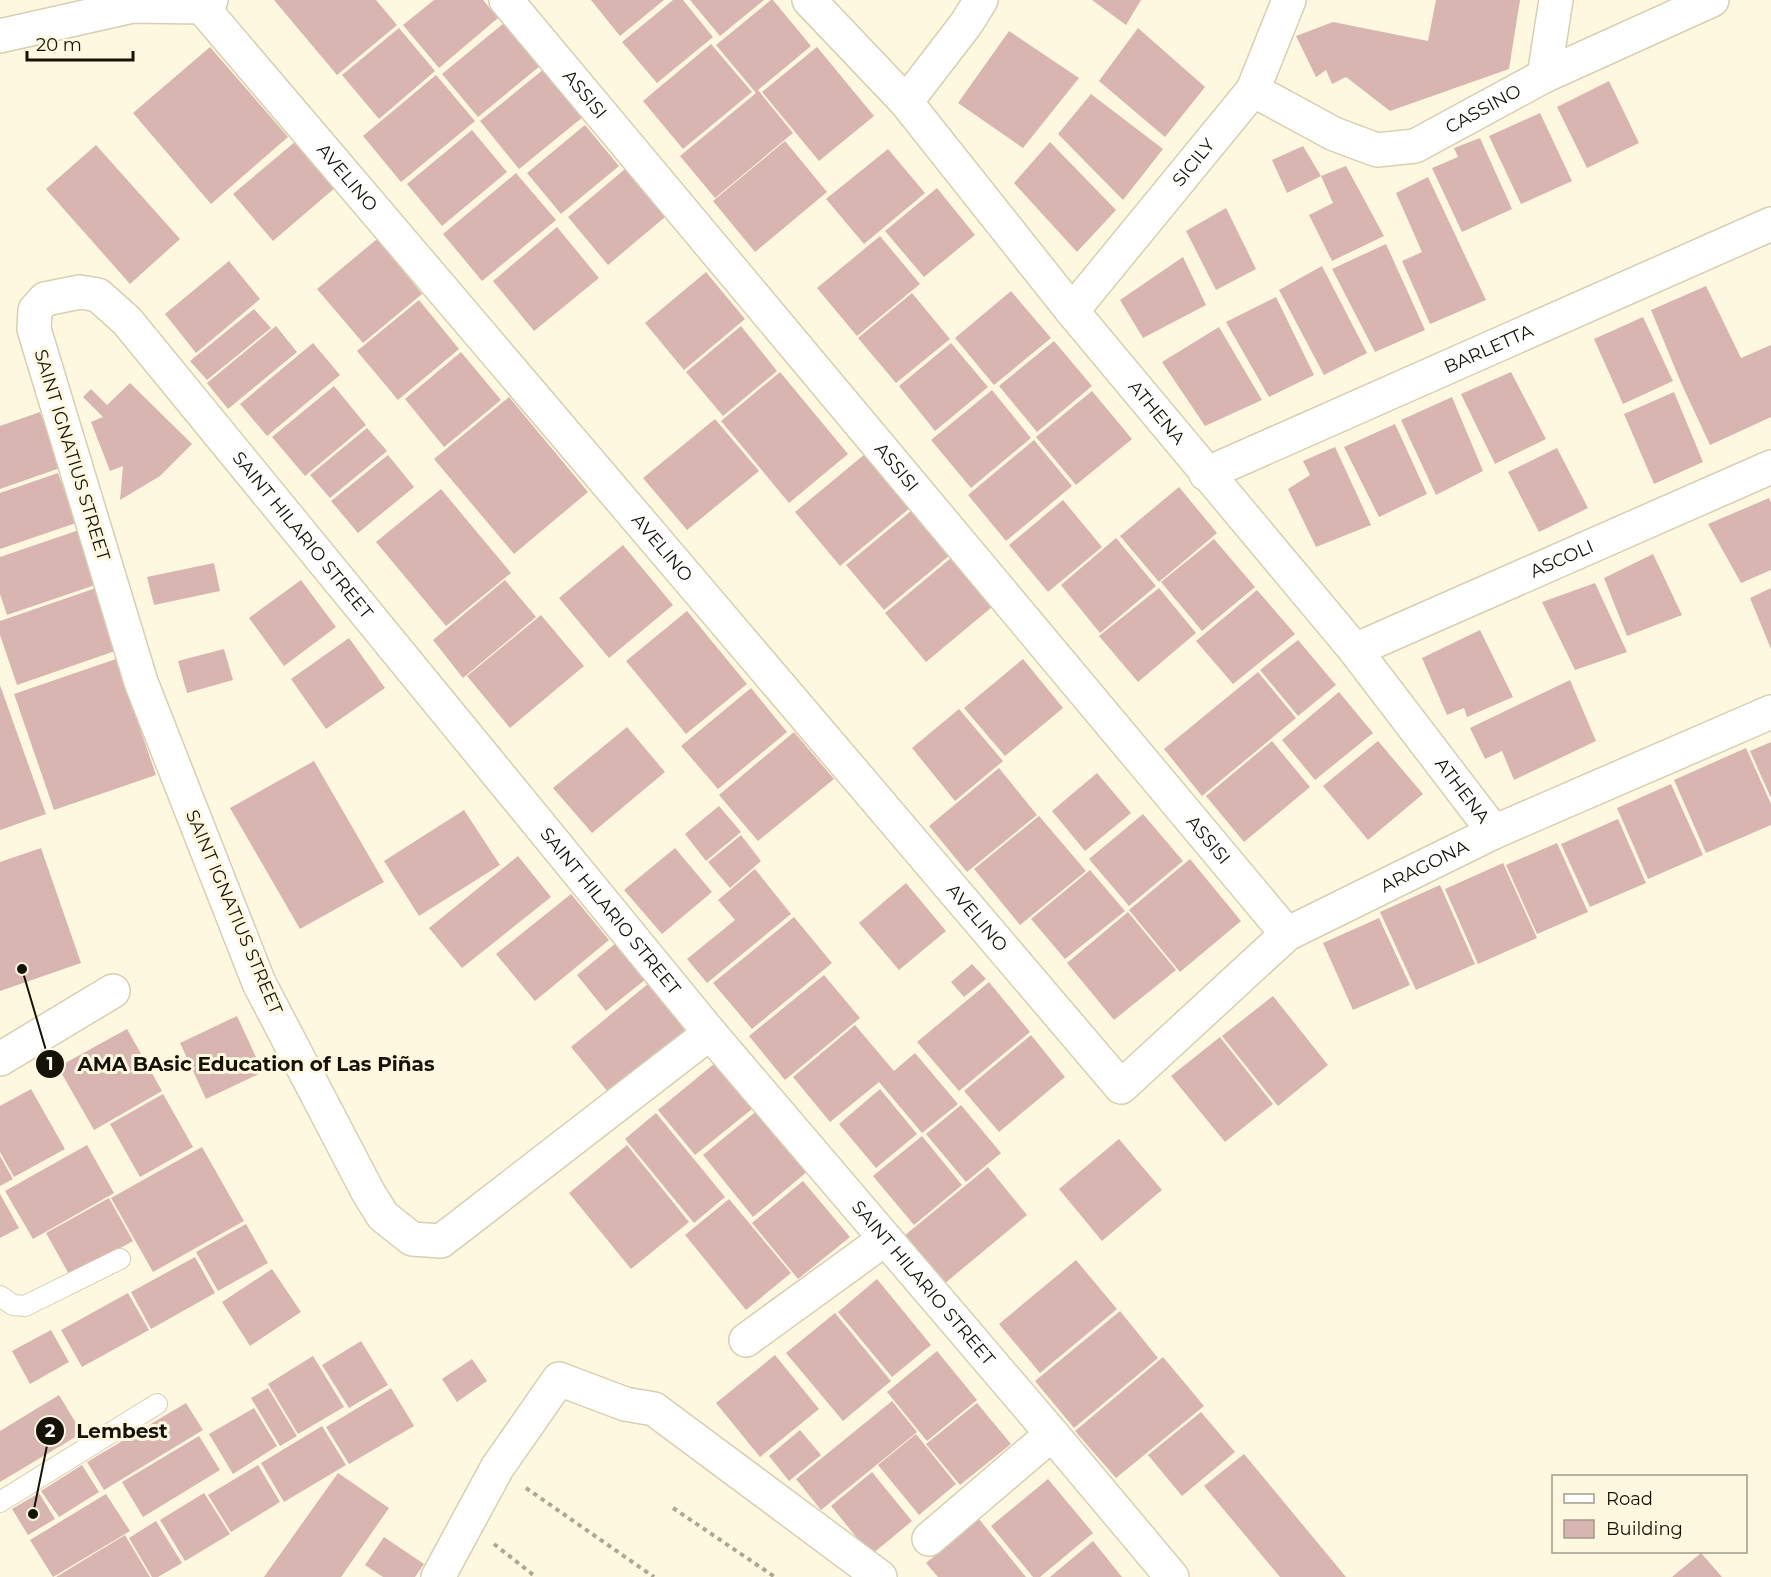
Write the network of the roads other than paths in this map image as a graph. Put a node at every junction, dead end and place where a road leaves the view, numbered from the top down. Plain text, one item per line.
1 (506, 0) edge
2 (809, 0) edge
3 (981, 0) edge
4 (1289, 0) edge
5 (1556, 0) edge
6 (1712, 0) edge
7 (207, 4) edge
8 (0, 36) edge
9 (1544, 76) junction
10 (1253, 90) junction
11 (906, 102) junction
12 (1771, 224) edge
13 (35, 310) joint
14 (1072, 310) junction
15 (1771, 466) edge
16 (1206, 474) junction
17 (1355, 650) junction
18 (1771, 712) edge
19 (1494, 832) junction
20 (1287, 934) junction
21 (113, 992) dead end
22 (710, 1033) junction
23 (0, 1059) edge
24 (1121, 1087) joint
25 (885, 1239) junction
26 (120, 1259) dead end
27 (0, 1296) edge
28 (746, 1340) dead end
29 (157, 1404) dead end
30 (1052, 1434) junction
31 (0, 1502) edge
32 (929, 1539) dead end
33 (438, 1577) edge
34 (880, 1577) edge
35 (1172, 1577) edge

1 - 20 street, ASSISI
2 - 11 street, ATHENA
3 - 11 street
4 - 10 street, SICILY
5 - 9 street
6 - 9 street, CASSINO
7 - 8 street
7 - 24 street, AVELINO
9 - 10 street, CASSINO
10 - 14 street, SICILY
11 - 14 street, ATHENA
12 - 16 street, BARLETTA
13 - 22 street, SAINT HILARIO STREET
13 - 22 street, SAINT IGNATIUS STREET
14 - 16 street, ATHENA
15 - 17 street, ASCOLI
16 - 17 street, ATHENA
17 - 19 street, ATHENA
18 - 19 street, ARAGONA
19 - 20 street, ARAGONA
20 - 24 street, ARAGONA
21 - 23 street
22 - 25 street, SAINT HILARIO STREET
25 - 28 street
25 - 30 street, SAINT HILARIO STREET
26 - 27 lane
29 - 31 lane
30 - 32 street
30 - 35 street, SAINT HILARIO STREET
33 - 34 street

